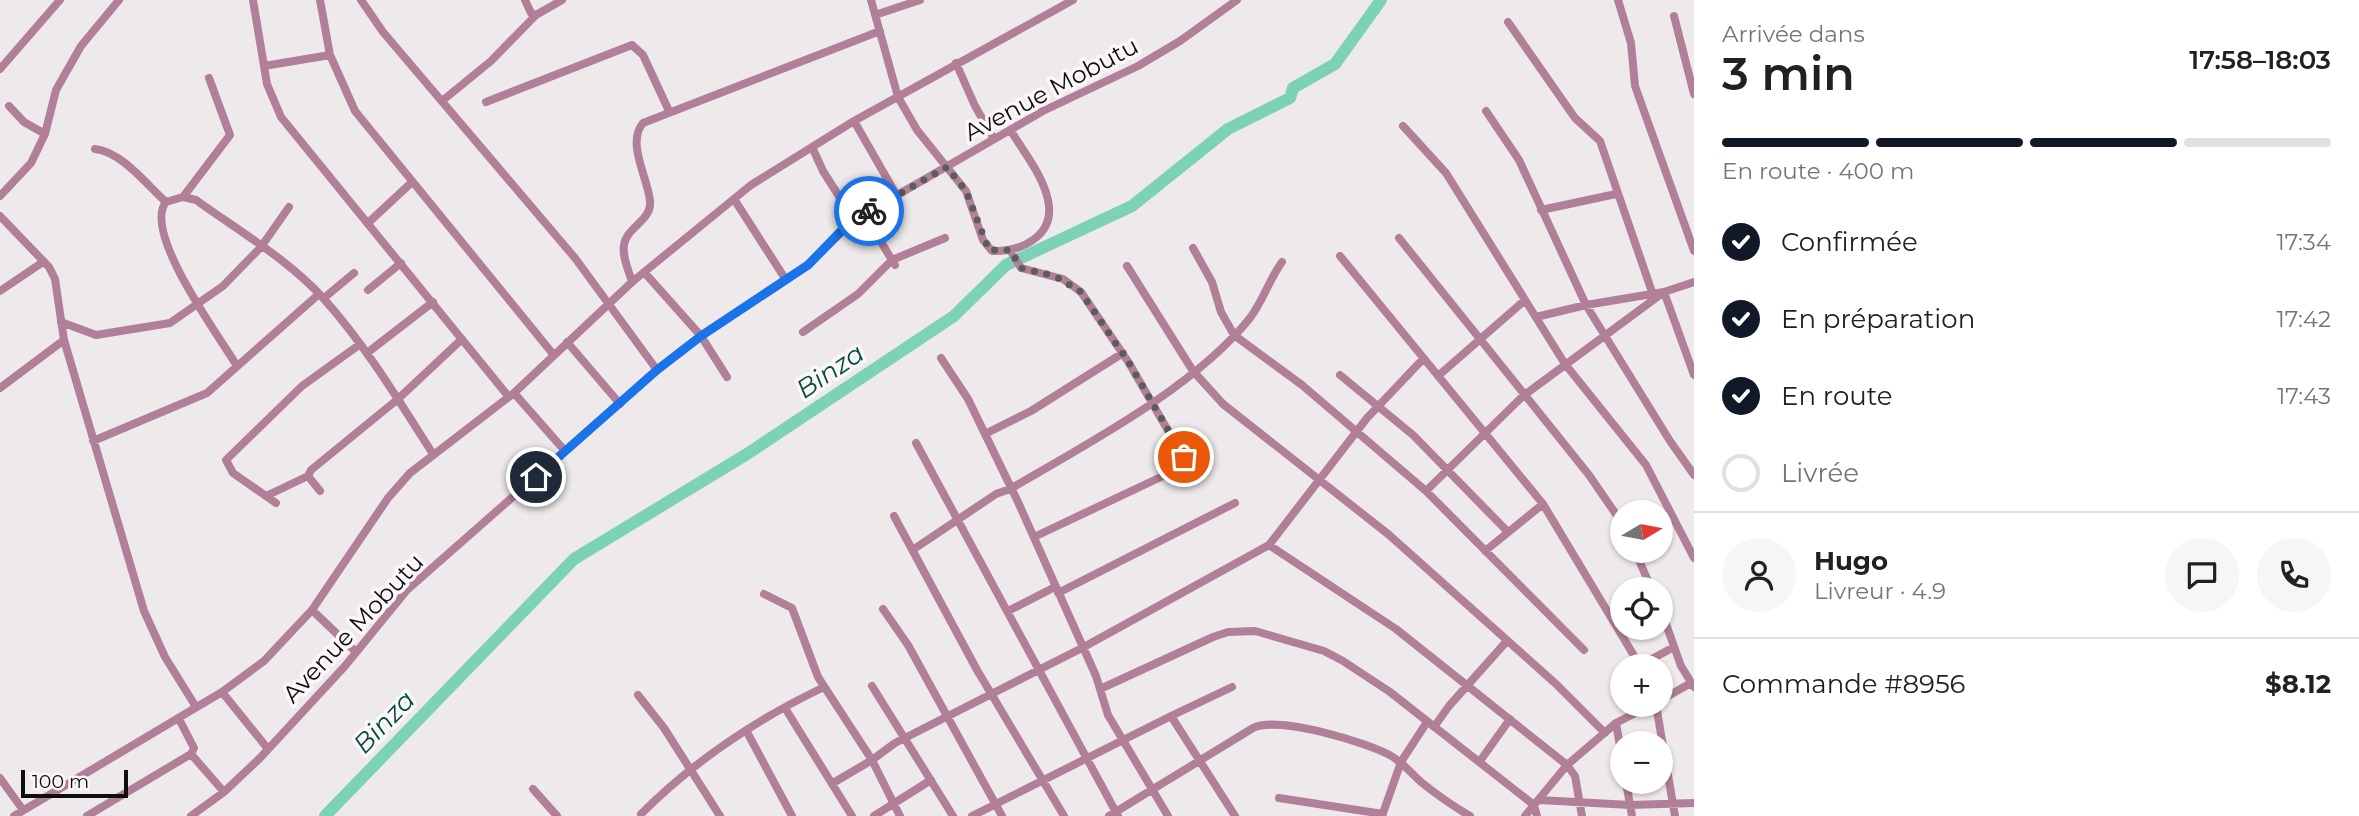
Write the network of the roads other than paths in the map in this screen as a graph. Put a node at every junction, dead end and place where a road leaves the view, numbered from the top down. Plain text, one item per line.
1 (60, 0) edge
2 (119, 0) edge
3 (253, 0) edge
4 (320, 0) edge
5 (361, 0) edge
6 (525, 0) edge
7 (562, 0) edge
8 (871, 0) edge
9 (920, 0) edge
10 (1073, 0) edge
11 (1237, 0) edge
12 (1618, 0) edge
13 (536, 15) junction
14 (875, 15) junction
15 (1674, 16) dead end
16 (1508, 22) dead end
17 (880, 31) junction
18 (330, 55) junction
19 (956, 63) junction
20 (264, 66) junction
21 (0, 69) edge
22 (209, 78) dead end
23 (1694, 94) edge
24 (898, 97) junction
25 (442, 101) junction
26 (486, 102) dead end
27 (9, 106) dead end
28 (668, 111) junction
29 (1486, 111) dead end
30 (854, 121) junction
31 (1403, 126) dead end
32 (1011, 131) junction
33 (45, 134) junction
34 (994, 139) junction
35 (812, 147) junction
36 (95, 149) dead end
37 (947, 167) junction
38 (411, 183) junction
39 (1616, 194) junction
40 (897, 196) junction
41 (183, 197) junction
42 (1, 198) edge
43 (734, 199) junction
44 (166, 202) junction
45 (289, 207) dead end
46 (1541, 210) junction
47 (864, 214) junction
48 (0, 216) edge
49 (854, 220) junction
50 (368, 223) junction
51 (945, 238) dead end
52 (1399, 238) dead end
53 (261, 247) junction
54 (1194, 248) dead end
55 (1694, 251) edge
56 (1011, 252) junction
57 (1340, 257) dead end
58 (43, 262) junction
59 (893, 262) junction
60 (1282, 262) dead end
61 (401, 263) junction
62 (1127, 266) dead end
63 (644, 272) junction
64 (354, 274) dead end
65 (786, 280) junction
66 (632, 282) junction
67 (1694, 282) edge
68 (368, 290) dead end
69 (0, 291) edge
70 (1652, 292) junction
71 (1664, 292) junction
72 (321, 296) junction
73 (1525, 300) junction
74 (433, 302) junction
75 (200, 304) junction
76 (608, 304) junction
77 (1586, 305) junction
78 (1536, 317) junction
79 (61, 322) junction
80 (803, 332) dead end
81 (1606, 334) junction
82 (1234, 335) junction
83 (701, 336) junction
84 (462, 339) junction
85 (1478, 339) junction
86 (64, 340) junction
87 (567, 342) junction
88 (359, 345) junction
89 (1123, 353) junction
90 (367, 354) junction
91 (553, 354) junction
92 (941, 358) dead end
93 (1423, 359) junction
94 (1565, 364) junction
95 (237, 366) junction
96 (657, 370) junction
97 (1194, 371) junction
98 (1340, 375) dead end
99 (1694, 375) edge
100 (1438, 376) junction
101 (727, 377) dead end
102 (0, 388) edge
103 (511, 394) junction
104 (1523, 396) junction
105 (397, 399) junction
106 (1150, 403) junction
107 (620, 404) junction
108 (1380, 405) junction
109 (1357, 430) junction
110 (1483, 433) junction
111 (985, 434) junction
112 (93, 441) junction
113 (916, 443) dead end
114 (565, 451) junction
115 (433, 454) junction
116 (1447, 468) junction
117 (1694, 475) edge
118 (308, 476) junction
119 (1321, 479) junction
120 (1010, 489) junction
121 (320, 491) dead end
122 (1426, 491) junction
123 (266, 496) junction
124 (276, 503) dead end
125 (1235, 503) dead end
126 (1543, 504) junction
127 (1610, 505) edge
128 (894, 516) dead end
129 (957, 521) junction
130 (1508, 532) junction
131 (1034, 537) junction
132 (1269, 545) junction
133 (914, 549) junction
134 (1485, 551) junction
135 (1694, 558) edge
136 (1057, 590) junction
137 (764, 594) dead end
138 (883, 609) dead end
139 (312, 610) junction
140 (1008, 611) junction
141 (1672, 640) edge
142 (1506, 642) junction
143 (1674, 647) junction
144 (1082, 648) junction
145 (1584, 650) dead end
146 (356, 652) junction
147 (1038, 668) junction
148 (1692, 684) edge
149 (872, 686) dead end
150 (1466, 686) junction
151 (824, 687) junction
152 (1232, 687) dead end
153 (1100, 690) junction
154 (222, 692) junction
155 (990, 692) junction
156 (1673, 694) edge
157 (638, 695) dead end
158 (196, 707) junction
159 (785, 708) junction
160 (947, 716) junction
161 (1171, 716) junction
162 (1628, 717) edge
163 (1658, 717) edge
164 (178, 719) junction
165 (1510, 719) junction
166 (1616, 723) junction
167 (1431, 724) junction
168 (1617, 731) edge
169 (747, 732) junction
170 (1605, 733) junction
171 (905, 738) junction
172 (1121, 740) junction
173 (268, 749) junction
174 (191, 754) junction
175 (1086, 758) junction
176 (872, 760) junction
177 (1480, 761) junction
178 (1201, 762) junction
179 (1401, 762) junction
180 (1567, 765) junction
181 (689, 768) junction
182 (0, 778) edge
183 (1043, 778) junction
184 (931, 780) junction
185 (833, 783) junction
186 (533, 789) dead end
187 (1151, 791) junction
188 (224, 792) junction
189 (1628, 794) edge
190 (1279, 798) dead end
191 (1580, 802) junction
192 (893, 803) junction
193 (1536, 803) junction
194 (1694, 803) edge
195 (996, 804) junction
196 (1673, 804) junction
197 (1630, 805) junction
198 (23, 810) junction
199 (641, 814) dead end
200 (1115, 815) edge
201 (1383, 815) edge
202 (15, 816) edge
203 (86, 816) edge
204 (191, 816) edge
205 (557, 816) edge
206 (720, 816) edge
207 (792, 816) edge
208 (852, 816) edge
209 (874, 816) edge
210 (900, 816) edge
211 (953, 816) edge
212 (972, 816) edge
213 (1002, 816) edge
214 (1064, 816) edge
215 (1167, 816) edge
216 (1235, 816) edge
217 (1470, 816) edge
218 (1525, 816) edge
219 (1537, 816) edge
220 (1582, 816) edge
221 (1632, 816) edge
222 (1675, 816) edge

1 - 21 street
2 - 33 street
3 - 20 street
4 - 18 street
5 - 25 street
6 - 13 street
7 - 13 street
8 - 14 street
9 - 14 street
10 - 19 street
11 - 32 street, Avenue Mobutu
12 - 55 street
13 - 25 street
14 - 17 street
15 - 23 street
16 - 39 street
17 - 24 street
17 - 28 street
18 - 20 street
18 - 38 street
19 - 24 street
19 - 34 street
20 - 50 street
22 - 41 street
24 - 30 street
24 - 37 street
25 - 76 street
26 - 28 street
27 - 33 street
28 - 66 street
29 - 46 street
30 - 35 street
30 - 40 street
31 - 73 street
32 - 34 street, Avenue Mobutu
32 - 56 street
33 - 42 street
34 - 37 street, Avenue Mobutu
35 - 43 street
35 - 49 street
36 - 44 street
37 - 40 street, Avenue Mobutu
37 - 56 street
38 - 50 street
38 - 91 street
39 - 46 street
39 - 70 street
40 - 47 street, Avenue Mobutu
41 - 44 street
41 - 53 street
43 - 63 street
43 - 65 street
44 - 75 street
45 - 53 street
46 - 77 street
47 - 49 street, Avenue Mobutu
47 - 59 street
48 - 58 street
49 - 65 street, Avenue Mobutu
50 - 61 street
51 - 59 street
52 - 85 street
53 - 72 street
53 - 75 street
54 - 82 street
56 - 89 street
57 - 93 street
58 - 69 street
58 - 79 street
59 - 80 street
60 - 82 street
61 - 68 street
61 - 74 street
62 - 97 street
63 - 66 street
63 - 83 street
64 - 72 street
65 - 83 street, Avenue Mobutu
66 - 76 street
67 - 71 street
70 - 71 street
70 - 77 street
71 - 81 street
71 - 99 street
72 - 88 street
72 - 95 street
73 - 78 street
73 - 85 street
74 - 84 street
74 - 90 street
75 - 79 street
75 - 95 street
76 - 87 street
76 - 96 street
77 - 78 street
77 - 81 street
78 - 94 street
79 - 86 street
81 - 94 street
81 - 117 street
82 - 97 street
82 - 109 street
83 - 96 street, Avenue Mobutu
83 - 101 street
84 - 103 street
84 - 105 street
85 - 100 street
85 - 104 street
86 - 102 street
86 - 112 street
87 - 91 street
87 - 107 street
88 - 90 street
88 - 123 street
89 - 106 street
89 - 111 street
90 - 105 street
91 - 103 street
92 - 111 street
93 - 100 street
93 - 108 street
94 - 104 street
94 - 135 street
95 - 112 street
96 - 107 street, Avenue Mobutu
97 - 106 street
97 - 119 street
98 - 108 street
100 - 110 street
103 - 114 street
103 - 115 street
104 - 110 street
104 - 127 street
105 - 115 street
105 - 118 street
106 - 120 street
106 - 131 street
107 - 114 street, Avenue Mobutu
108 - 109 street
108 - 116 street
109 - 119 street
109 - 122 street
110 - 116 street
110 - 126 street
111 - 120 street
112 - 158 street
113 - 129 street
114 - 146 street, Avenue Mobutu
115 - 139 street
116 - 122 street
116 - 130 street
118 - 121 street
118 - 123 street
119 - 132 street
119 - 142 street
120 - 129 street
120 - 131 street
122 - 134 street
123 - 124 street
125 - 136 street
126 - 130 street
126 - 143 street
128 - 133 street
129 - 133 street
129 - 140 street
130 - 134 street
131 - 136 street
132 - 144 street
132 - 150 street
133 - 155 street
134 - 145 street
136 - 140 street
136 - 144 street
137 - 151 street
138 - 160 street
139 - 146 street
139 - 154 street
140 - 147 street
141 - 143 street
142 - 150 street
142 - 170 street
143 - 148 street
144 - 147 street
144 - 153 street
146 - 173 street, Avenue Mobutu
147 - 155 street
147 - 175 street
148 - 156 street
149 - 171 street
150 - 165 street
150 - 167 street
151 - 159 street
151 - 176 street
152 - 161 street
153 - 167 street
153 - 172 street
154 - 158 street
154 - 173 street
155 - 160 street
155 - 183 street
157 - 181 street
158 - 164 street
159 - 169 street
159 - 185 street
160 - 171 street
160 - 195 street
161 - 172 street
161 - 178 street
162 - 166 street
163 - 196 street
164 - 174 street
164 - 198 street
165 - 177 street
165 - 180 street
166 - 168 street
166 - 170 street
167 - 177 street
167 - 179 street
169 - 181 street
169 - 207 street
170 - 180 street
171 - 176 street
171 - 184 street
172 - 175 street
172 - 187 street
173 - 188 street, Avenue Mobutu
174 - 188 street
174 - 203 street
175 - 183 street
175 - 200 street
176 - 185 street
176 - 192 street
177 - 193 street
178 - 179 street
178 - 187 street
178 - 216 street
179 - 201 street
179 - 217 street
180 - 191 street
180 - 193 street
181 - 199 street
181 - 206 street
182 - 198 street
183 - 195 street
183 - 214 street
184 - 192 street
184 - 211 street
185 - 208 street
186 - 205 street
187 - 200 street
187 - 215 street
188 - 204 street, Avenue Mobutu
189 - 197 street
190 - 201 street
191 - 193 street
191 - 197 street
191 - 220 street
192 - 209 street
192 - 210 street
193 - 218 street
193 - 219 street
194 - 196 street
195 - 212 street
195 - 213 street
196 - 197 street
196 - 222 street
197 - 221 street
198 - 202 street

